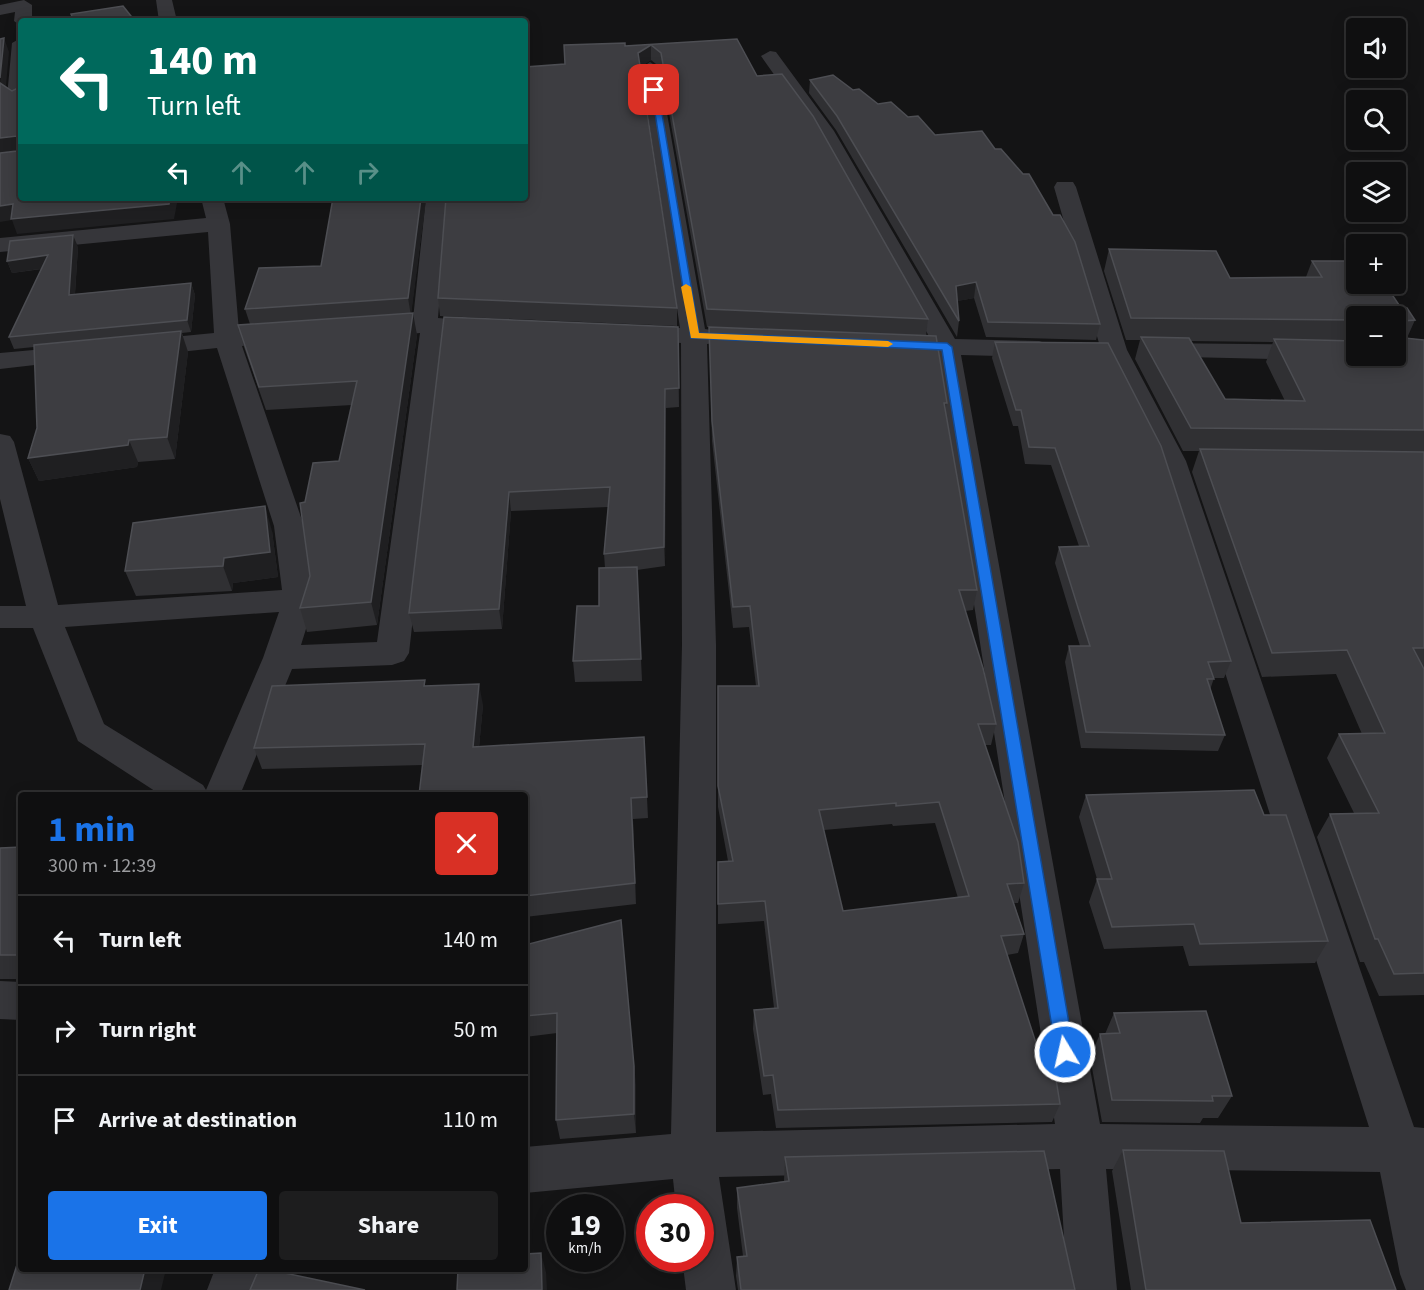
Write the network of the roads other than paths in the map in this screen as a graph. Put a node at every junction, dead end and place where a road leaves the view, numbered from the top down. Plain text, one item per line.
1 (164, 0) edge
2 (0, 10) edge
3 (23, 18) edge
4 (167, 18) edge
5 (770, 56) dead end
6 (18, 61) edge
7 (650, 68) dead end
8 (12, 97) edge
9 (1065, 188) dead end
10 (437, 201) edge
11 (216, 211) edge
12 (0, 245) edge
13 (425, 325) junction
14 (518, 329) edge
15 (601, 332) edge
16 (694, 336) junction
17 (740, 338) edge
18 (227, 340) junction
19 (901, 345) edge
20 (947, 347) junction
21 (1090, 350) junction
22 (1346, 353) edge
23 (0, 361) edge
24 (0, 442) edge
25 (299, 600) junction
26 (0, 617) edge
27 (45, 617) junction
28 (280, 658) junction
29 (185, 792) edge
30 (223, 792) edge
31 (0, 1000) edge
32 (18, 1000) edge
33 (1081, 1146) junction
34 (1412, 1150) edge
35 (693, 1155) junction
36 (528, 1170) edge
37 (698, 1194) edge
38 (238, 1272) edge
39 (709, 1272) edge
40 (1424, 1274) edge
41 (232, 1290) edge
42 (711, 1290) edge
43 (1092, 1290) edge

1 - 4 street
2 - 3 street
5 - 20 street
6 - 8 street
7 - 16 street
9 - 21 street
10 - 13 street
11 - 12 street
11 - 18 street
13 - 14 street
13 - 18 street
13 - 28 street
15 - 16 street
16 - 17 street
16 - 35 street
18 - 23 street
18 - 25 street
19 - 20 street
20 - 21 street
20 - 33 street
21 - 22 street
21 - 34 street
24 - 27 street
25 - 27 street
25 - 28 street
26 - 27 street
27 - 29 street
28 - 30 street
31 - 32 street
33 - 34 street
33 - 35 street
33 - 43 street
34 - 40 street
35 - 36 street
35 - 37 street
38 - 41 street
39 - 42 street

